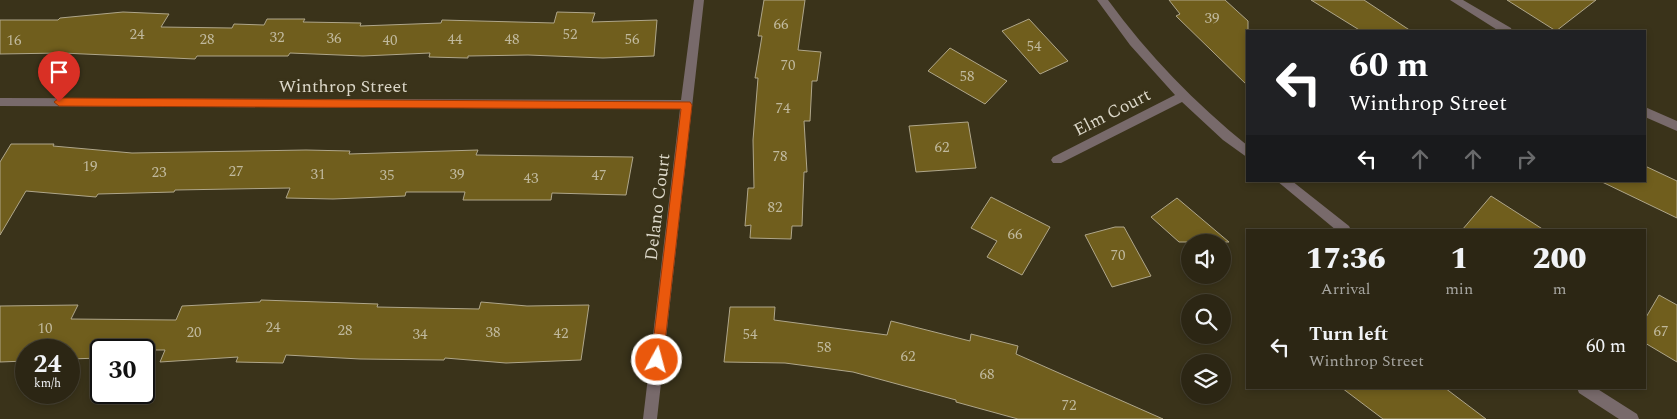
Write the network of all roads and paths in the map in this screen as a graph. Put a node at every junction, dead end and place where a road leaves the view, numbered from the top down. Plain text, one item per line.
1 (699, 0) edge
2 (1102, 0) edge
3 (1455, 0) edge
4 (1504, 30) edge
5 (1183, 96) junction
6 (0, 102) edge
7 (687, 105) junction
8 (1646, 112) edge
9 (1677, 126) edge
10 (1246, 151) edge
11 (1057, 160) dead end
12 (1284, 182) edge
13 (1345, 229) edge
14 (1586, 389) edge
15 (650, 419) edge
16 (1632, 419) edge

1 - 7 street, Delano Court
2 - 5 street
3 - 4 street
5 - 10 street
5 - 11 street, Elm Court
6 - 7 street, Winthrop Street
7 - 15 street, Delano Court
8 - 9 street
12 - 13 street
14 - 16 street

